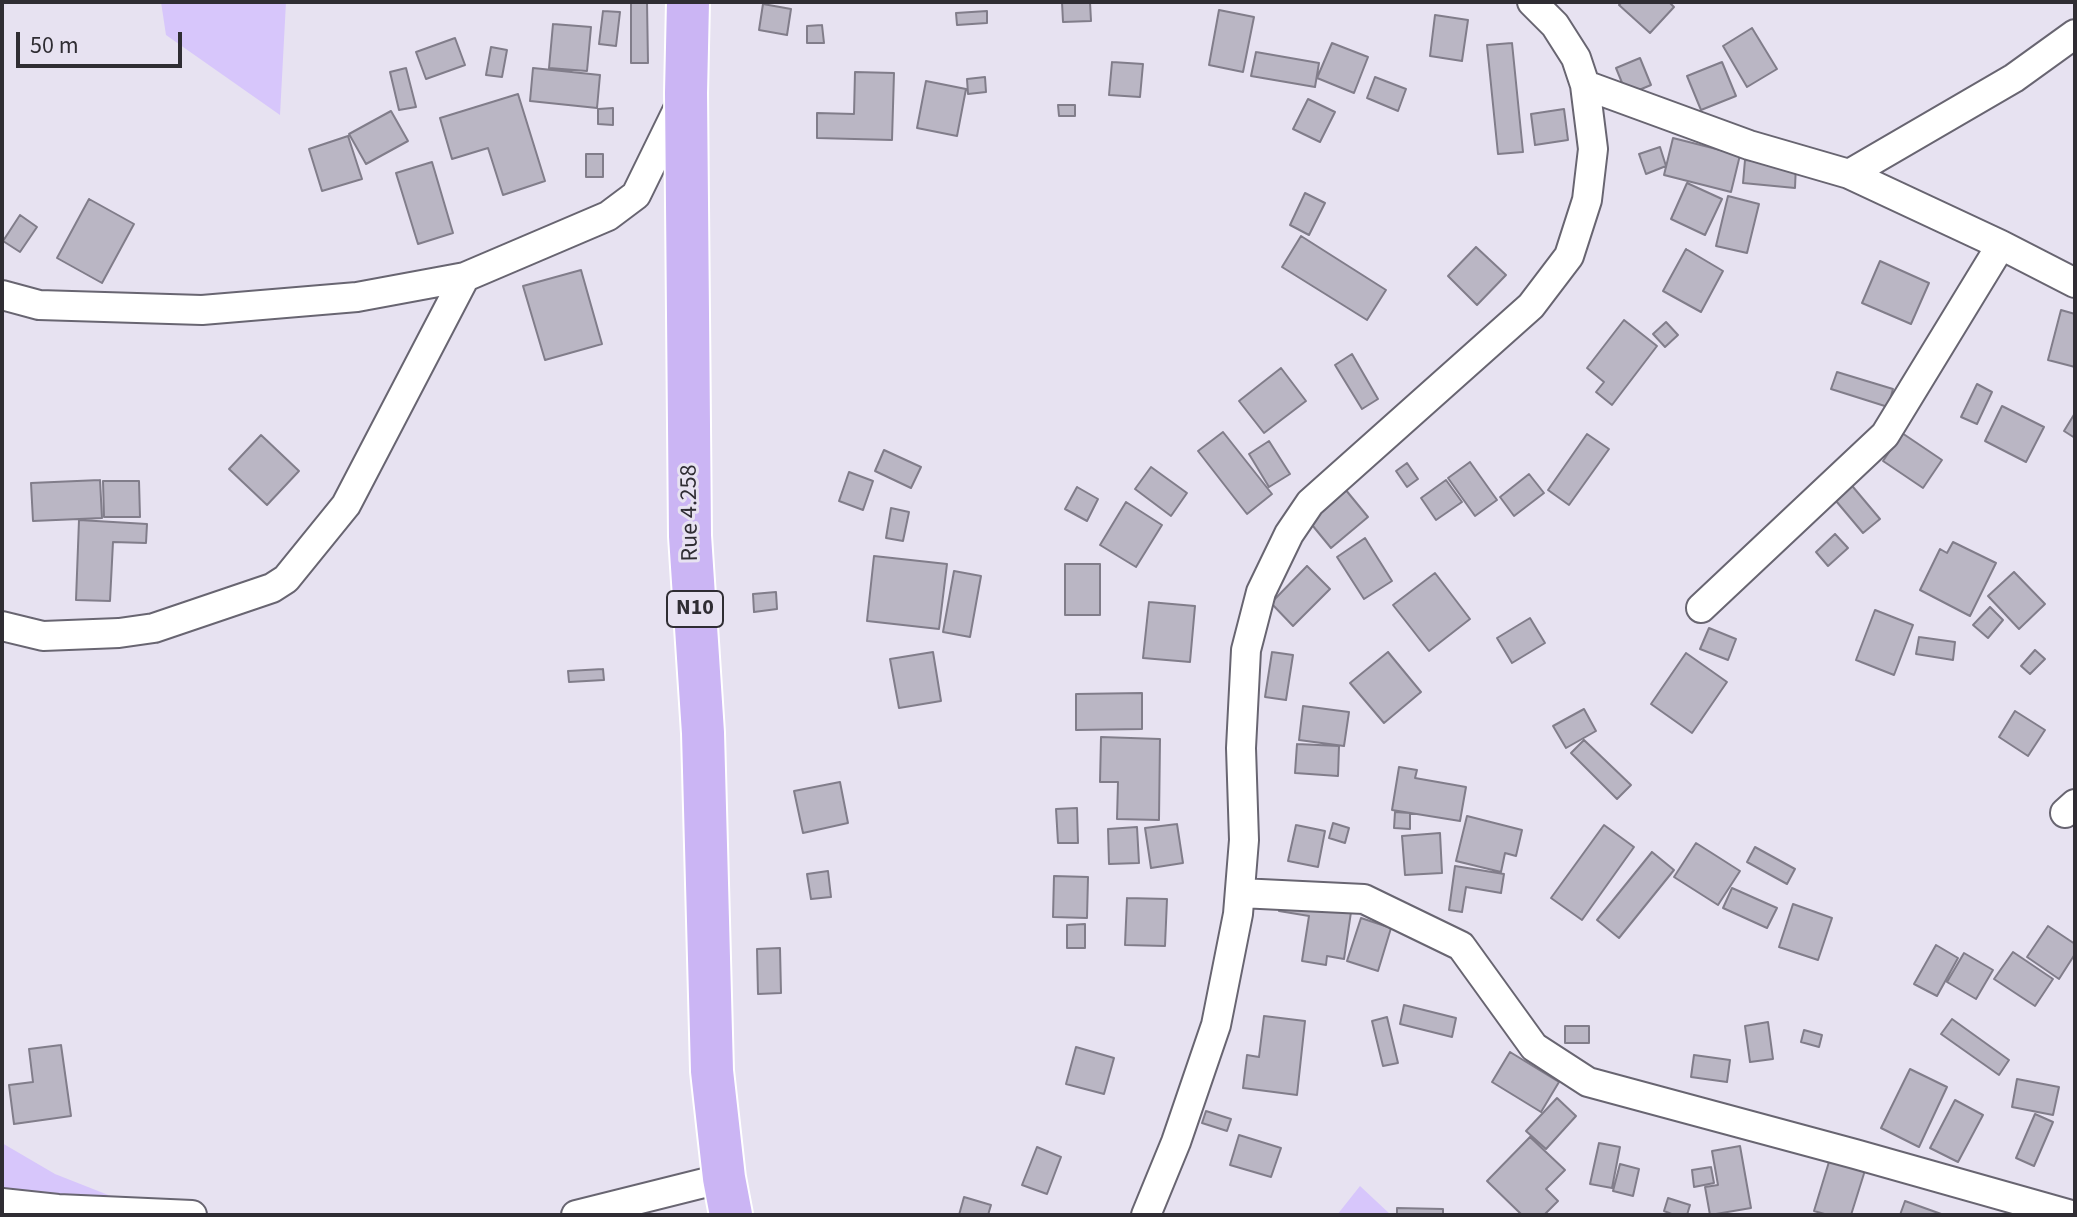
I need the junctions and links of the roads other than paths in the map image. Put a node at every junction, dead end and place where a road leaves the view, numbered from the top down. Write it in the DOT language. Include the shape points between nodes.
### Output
graph roads {
  1 [pos="688,2"];
  2 [pos="1532,2"];
  3 [pos="2075,34"];
  4 [pos="1585,85"];
  5 [pos="686,93"];
  6 [pos="1849,174"];
  7 [pos="2001,245"];
  8 [pos="465,277"];
  9 [pos="2075,283"];
  10 [pos="2,295"];
  11 [pos="1701,608"];
  12 [pos="2,626"];
  13 [pos="1240,893"];
  14 [pos="727,1197"];
  15 [pos="2,1203"];
  16 [pos="192,1215"];
  17 [pos="576,1215"];
  18 [pos="1146,1215"];
  19 [pos="2071,1215"];
  1 -- 5 [label="highway, Rue 4.258 / N10"];
  2 -- 4 [label="street" via="1555,25 1576,58"];
  3 -- 6 [label="street" via="2014,78"];
  4 -- 6 [label="street" via="1749,145"];
  4 -- 13 [label="street" via="1593,149 1587,200 1569,256 1531,306 1310,503 1261,592 1246,650"];
  5 -- 8 [label="street" via="636,195 608,216"];
  5 -- 14 [label="highway, Rue 4.258 / N10" via="690,536 703,733 712,1071"];
  6 -- 7 [label="street"];
  7 -- 9 [label="street"];
  7 -- 11 [label="street" via="1885,435"];
  8 -- 10 [label="street" via="357,297 202,310 39,305"];
  8 -- 12 [label="street" via="346,505 286,579 154,628 43,636"];
  13 -- 18 [label="street" via="1216,1025"];
  13 -- 19 [label="street" via="1364,899 1461,946 1534,1047 1588,1082"];
  14 -- 17 [label="street"];
  15 -- 16 [label="street"];
}
